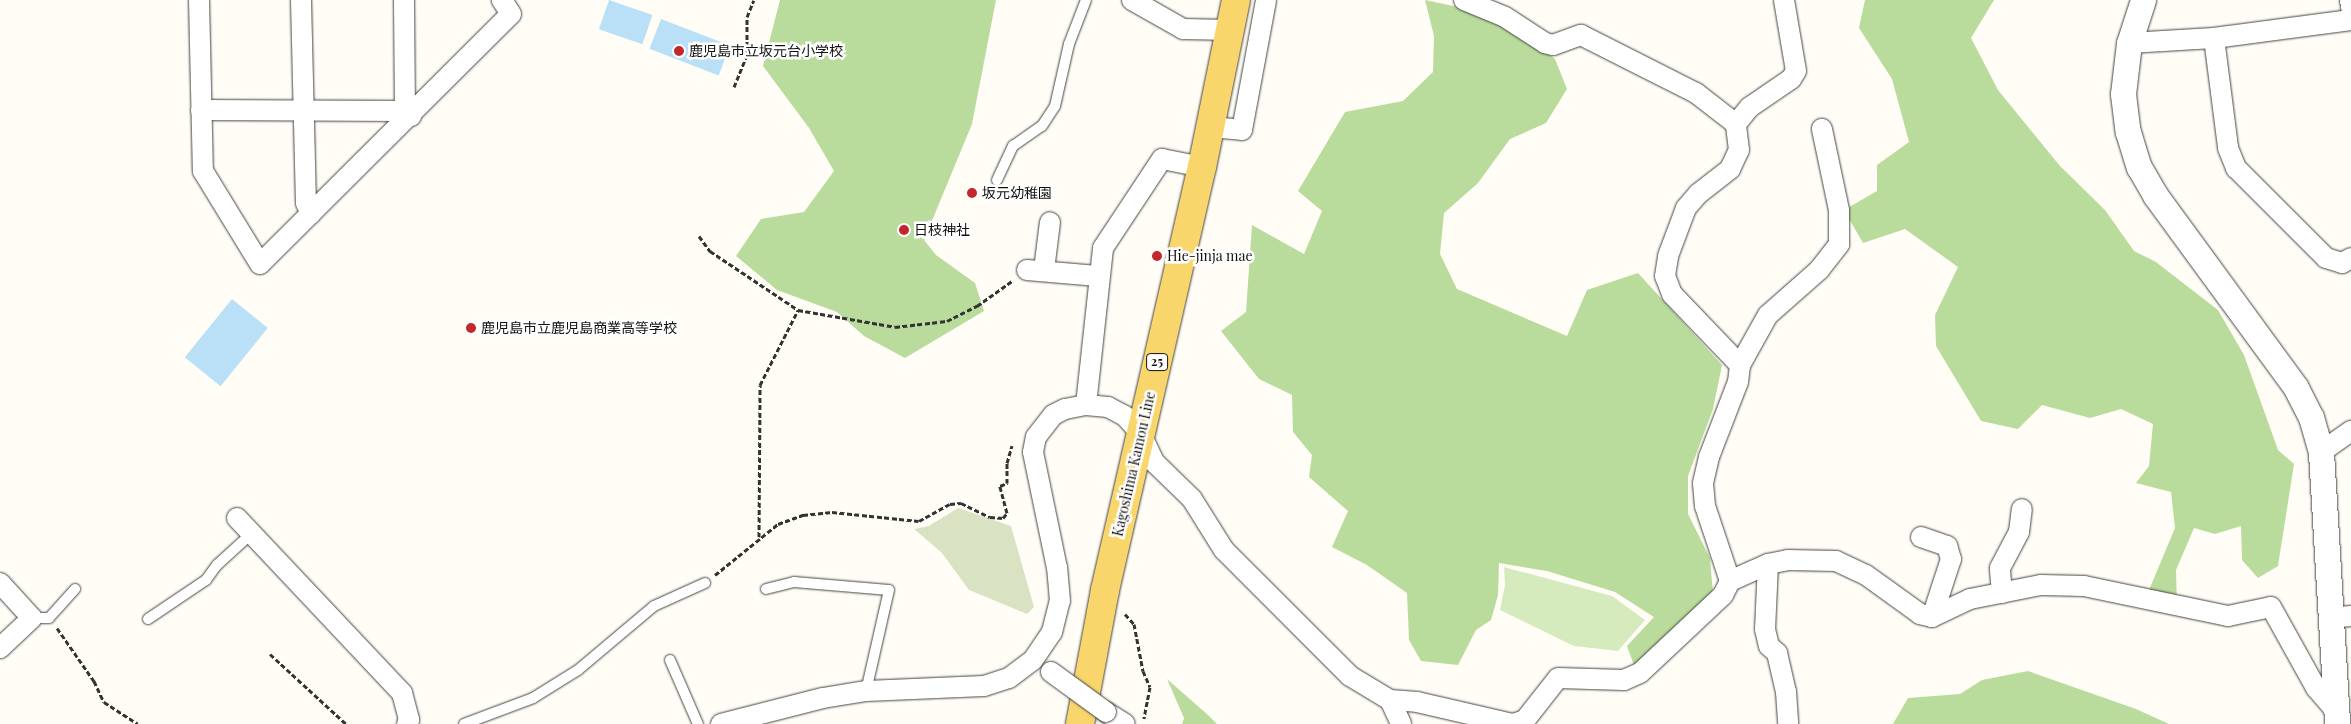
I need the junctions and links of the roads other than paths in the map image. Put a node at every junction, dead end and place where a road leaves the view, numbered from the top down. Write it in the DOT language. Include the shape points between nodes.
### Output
graph roads {
  1 [pos="199,0"];
  2 [pos="301,0"];
  3 [pos="404,0"];
  4 [pos="502,0"];
  5 [pos="1086,0"];
  6 [pos="1132,0"];
  7 [pos="1236,0"];
  8 [pos="1266,0"];
  9 [pos="1464,0"];
  10 [pos="1784,0"];
  11 [pos="2143,0"];
  12 [pos="2350,0"];
  13 [pos="2351,7"];
  14 [pos="2351,20"];
  15 [pos="1230,30"];
  16 [pos="2214,38"];
  17 [pos="2129,42"];
  18 [pos="201,110"];
  19 [pos="303,112"];
  20 [pos="408,113"];
  21 [pos="1736,124"];
  22 [pos="1210,128"];
  23 [pos="1822,129"];
  24 [pos="1202,167"];
  25 [pos="997,180"];
  26 [pos="311,214"];
  27 [pos="1050,222"];
  28 [pos="2351,258"];
  29 [pos="1098,276"];
  30 [pos="1740,365"];
  31 [pos="1086,405"];
  32 [pos="2351,431"];
  33 [pos="1141,434"];
  34 [pos="2321,452"];
  35 [pos="2022,509"];
  36 [pos="237,518"];
  37 [pos="251,534"];
  38 [pos="1920,537"];
  39 [pos="1768,564"];
  40 [pos="1730,581"];
  41 [pos="0,583"];
  42 [pos="705,584"];
  43 [pos="75,589"];
  44 [pos="766,590"];
  45 [pos="2002,592"];
  46 [pos="1932,617"];
  47 [pos="2340,617"];
  48 [pos="41,618"];
  49 [pos="148,619"];
  50 [pos="0,648"];
  51 [pos="670,660"];
  52 [pos="1033,660"];
  53 [pos="866,691"];
  54 [pos="1390,700"];
  55 [pos="2336,717"];
  56 [pos="407,724"];
  57 [pos="464,724"];
  58 [pos="698,724"];
  59 [pos="721,724"];
  60 [pos="1080,724"];
  61 [pos="1125,724"];
  62 [pos="1400,724"];
  63 [pos="1788,724"];
  1 -- 18 [label="street"];
  2 -- 19 [label="street"];
  3 -- 20 [label="street"];
  4 -- 20 [label="street" via="511,14"];
  5 -- 25 [label="lane" via="1069,44 1055,106 1042,126 1013,146"];
  6 -- 15 [label="street" via="1183,29"];
  7 -- 15 [label="main road, Kagoshima Kamou Line / 25"];
  8 -- 22 [label="street" via="1242,130"];
  9 -- 21 [label="street" via="1506,17 1545,43 1553,45 1581,35 1696,93"];
  10 -- 21 [label="street" via="1796,71 1791,79 1750,107"];
  11 -- 17 [label="street"];
  12 -- 13 [label="street"];
  14 -- 16 [label="street"];
  15 -- 22 [label="main road, Kagoshima Kamou Line / 25"];
  16 -- 17 [label="street"];
  16 -- 28 [label="street" via="2228,148 2236,168 2326,258 2342,263"];
  17 -- 34 [label="street" via="2123,94 2128,132 2139,166 2155,195 2296,388 2311,417"];
  18 -- 19 [label="street"];
  18 -- 26 [label="street" via="203,171 260,264"];
  19 -- 20 [label="street"];
  19 -- 26 [label="street" via="306,203"];
  20 -- 26 [label="street"];
  21 -- 30 [label="street" via="1739,150 1730,169 1698,194 1686,208 1664,276 1672,294"];
  22 -- 24 [label="main road, Kagoshima Kamou Line / 25"];
  23 -- 30 [label="street" via="1839,210 1839,244 1819,270 1768,315"];
  24 -- 29 [label="street" via="1162,159 1103,248"];
  24 -- 33 [label="main road, Kagoshima Kamou Line / 25"];
  27 -- 29 [label="street" via="1035,270"];
  29 -- 31 [label="street"];
  30 -- 40 [label="street" via="1738,382 1708,457 1704,483 1711,533"];
  31 -- 33 [label="street" via="1108,407 1125,416"];
  31 -- 52 [label="street" via="1053,415 1036,438 1033,452 1057,568 1060,601 1052,632"];
  32 -- 34 [label="street"];
  33 -- 54 [label="street" via="1154,462 1192,499 1224,550 1350,676"];
  33 -- 60 [label="main road, Kagoshima Kamou Line / 25" via="1105,590"];
  34 -- 47 [label="street"];
  35 -- 45 [label="street" via="2019,532 2000,568"];
  36 -- 37 [label="street"];
  37 -- 49 [label="lane" via="206,580"];
  37 -- 56 [label="street" via="402,693 409,720"];
  38 -- 46 [label="street" via="1947,546 1951,559"];
  39 -- 40 [label="street"];
  39 -- 46 [label="street" via="1788,560 1836,561 1866,576 1920,614"];
  39 -- 63 [label="street" via="1765,629 1769,646 1777,653 1786,692"];
  40 -- 54 [label="street" via="1724,595 1640,673 1624,680 1558,678 1525,720 1513,724 1497,722 1418,702"];
  41 -- 48 [label="street"];
  42 -- 57 [label="lane" via="654,606 578,670 534,698"];
  43 -- 48 [label="lane"];
  44 -- 53 [label="lane" via="794,582 889,590"];
  45 -- 46 [label="street" via="1970,599"];
  45 -- 55 [label="street" via="2040,585 2084,586 2228,616 2271,607"];
  47 -- 55 [label="street"];
  48 -- 50 [label="street"];
  51 -- 58 [label="lane"];
  52 -- 53 [label="street" via="1009,678 984,686"];
  52 -- 61 [label="street, bridge"];
  53 -- 59 [label="street" via="823,698"];
  54 -- 62 [label="street"];
}
